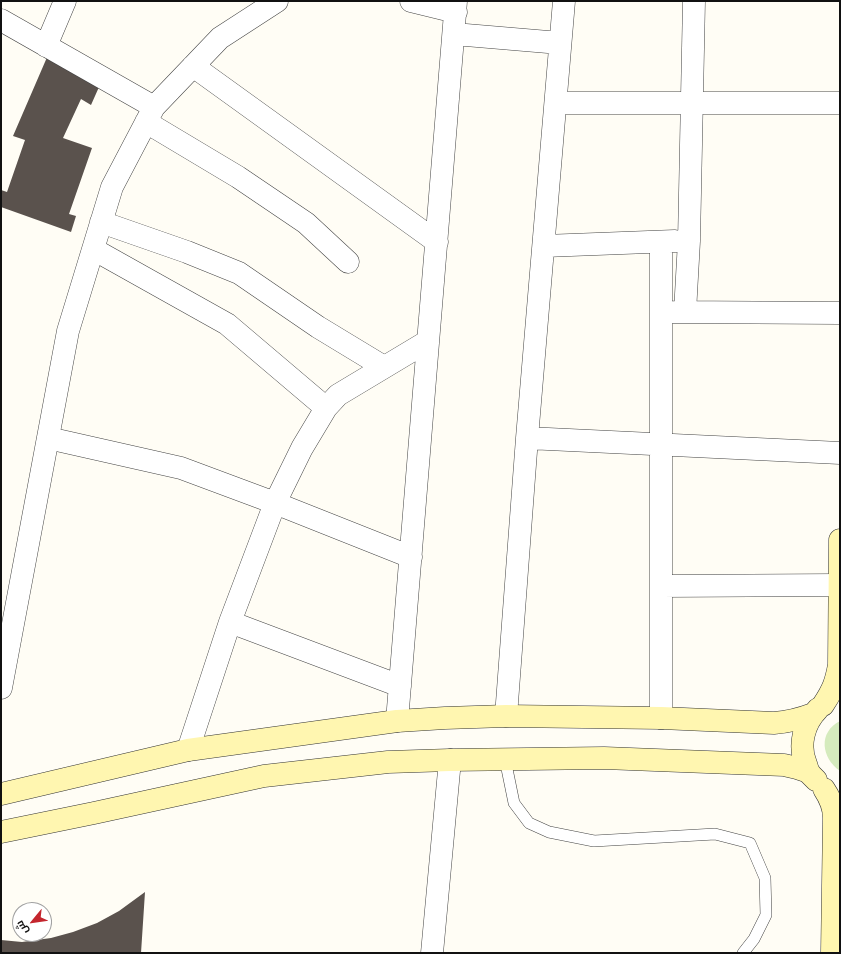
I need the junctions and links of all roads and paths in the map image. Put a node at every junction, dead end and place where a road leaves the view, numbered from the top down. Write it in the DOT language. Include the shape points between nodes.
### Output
graph roads {
  1 [pos="65,1"];
  2 [pos="277,1"];
  3 [pos="411,1"];
  4 [pos="564,1"];
  5 [pos="694,1"];
  6 [pos="455,16"];
  7 [pos="1,20"];
  8 [pos="560,43"];
  9 [pos="46,46"];
  10 [pos="193,66"];
  11 [pos="556,103"];
  12 [pos="840,103"];
  13 [pos="692,104"];
  14 [pos="150,115"];
  15 [pos="101,222"];
  16 [pos="689,241"];
  17 [pos="437,242"];
  18 [pos="661,242"];
  19 [pos="544,246"];
  20 [pos="93,249"];
  21 [pos="348,262"];
  22 [pos="661,312"];
  23 [pos="685,312"];
  24 [pos="840,313"];
  25 [pos="428,340"];
  26 [pos="384,367"];
  27 [pos="326,408"];
  28 [pos="48,438"];
  29 [pos="528,438"];
  30 [pos="661,445"];
  31 [pos="840,453"];
  32 [pos="275,503"];
  33 [pos="840,540"];
  34 [pos="411,557"];
  35 [pos="839,585"];
  36 [pos="661,586"];
  37 [pos="230,622"];
  38 [pos="400,686"];
  39 [pos="1,688"];
  40 [pos="825,706"];
  41 [pos="506,716"];
  42 [pos="661,718"];
  43 [pos="397,721"];
  44 [pos="188,750"];
  45 [pos="504,759"];
  46 [pos="450,760"];
  47 [pos="809,772"];
  48 [pos="832,792"];
  49 [pos="1,794"];
  50 [pos="1,832"];
  51 [pos="432,953"];
  52 [pos="743,953"];
  53 [pos="832,953"];
  1 -- 9 [label="street"];
  2 -- 10 [label="street" via="220,38"];
  3 -- 6 [label="street"];
  4 -- 8 [label="street"];
  5 -- 13 [label="street"];
  6 -- 8 [label="street"];
  6 -- 17 [label="street"];
  7 -- 9 [label="street"];
  8 -- 11 [label="street"];
  9 -- 14 [label="street"];
  10 -- 14 [label="street"];
  10 -- 17 [label="street"];
  11 -- 13 [label="street"];
  11 -- 19 [label="street"];
  12 -- 13 [label="street"];
  13 -- 16 [label="street"];
  14 -- 15 [label="street" via="112,187"];
  14 -- 21 [label="street" via="306,222"];
  15 -- 20 [label="street"];
  15 -- 26 [label="street" via="239,273 318,327"];
  16 -- 18 [label="street"];
  16 -- 23 [label="street"];
  17 -- 25 [label="street"];
  18 -- 19 [label="street"];
  18 -- 22 [label="street"];
  19 -- 29 [label="street"];
  20 -- 27 [label="street" via="227,324"];
  20 -- 28 [label="street" via="68,331"];
  22 -- 23 [label="street"];
  22 -- 30 [label="street"];
  23 -- 24 [label="street"];
  25 -- 26 [label="street"];
  25 -- 34 [label="street"];
  26 -- 27 [label="street" via="338,395"];
  27 -- 32 [label="street" via="302,448"];
  28 -- 32 [label="street" via="181,468"];
  28 -- 39 [label="street"];
  29 -- 30 [label="street"];
  29 -- 41 [label="street"];
  30 -- 31 [label="street"];
  30 -- 36 [label="street"];
  32 -- 34 [label="street"];
  32 -- 37 [label="street"];
  33 -- 35 [label="street"];
  34 -- 38 [label="street"];
  35 -- 36 [label="street"];
  35 -- 40 [label="street" via="839,665"];
  36 -- 42 [label="street"];
  37 -- 38 [label="street"];
  37 -- 44 [label="street"];
  38 -- 43 [label="street"];
  40 -- 42 [label="street" via="787,722 774,723"];
  40 -- 47 [label="street" via="805,728 803,758"];
  41 -- 42 [label="street"];
  41 -- 43 [label="street"];
  43 -- 44 [label="street"];
  44 -- 49 [label="street"];
  45 -- 46 [label="street"];
  45 -- 47 [label="street" via="604,758 784,765"];
  45 -- 52 [label="lane" via="514,804 529,823 549,832 594,841 715,834 750,843 765,878 766,915 754,939"];
  46 -- 50 [label="street" via="388,762 264,776"];
  46 -- 51 [label="street"];
  47 -- 48 [label="street"];
  48 -- 53 [label="street"];
}
